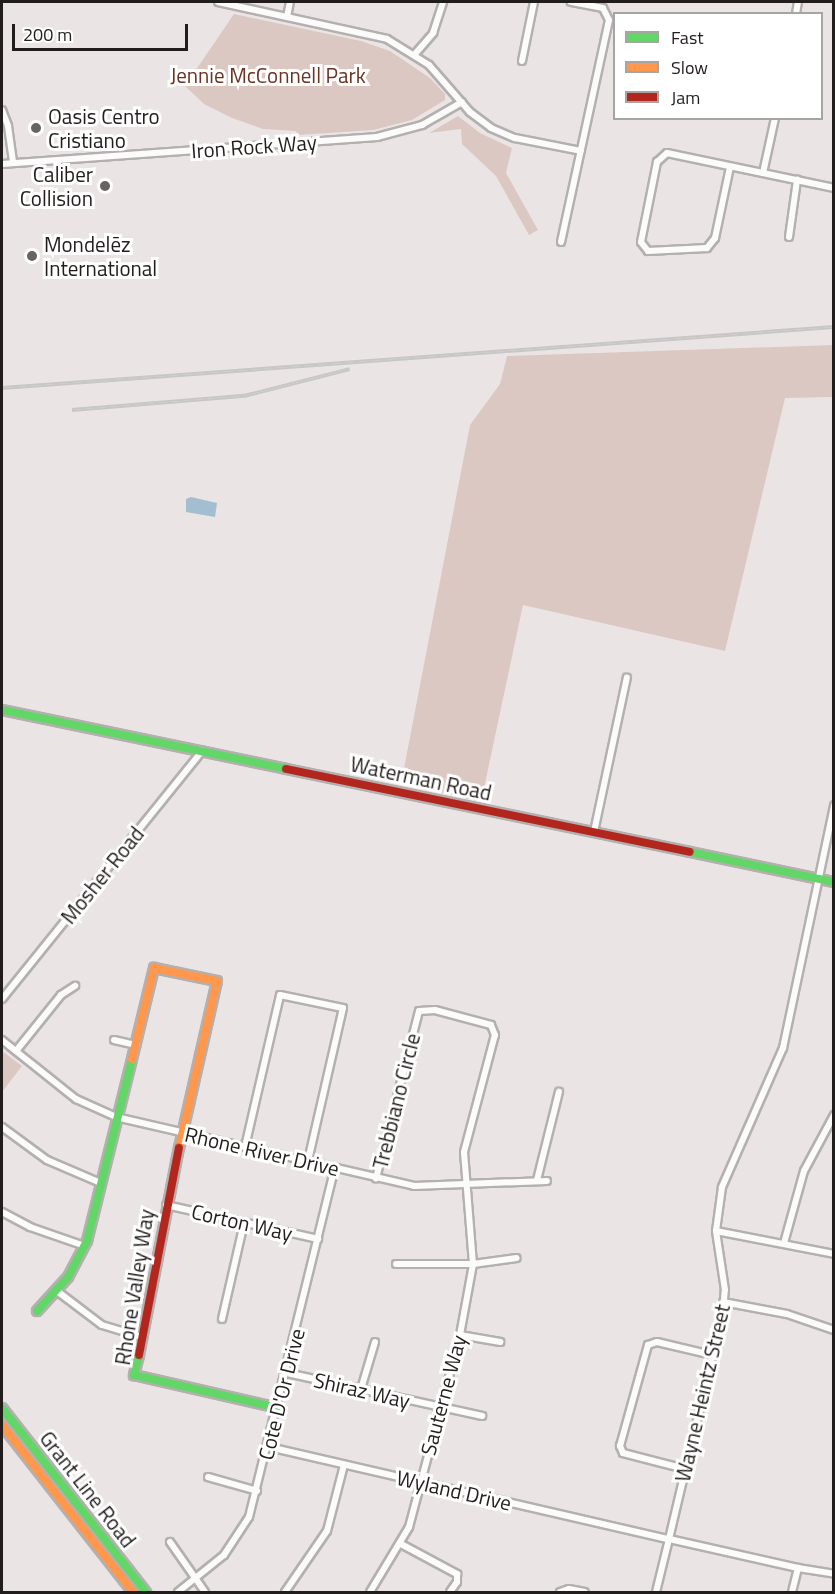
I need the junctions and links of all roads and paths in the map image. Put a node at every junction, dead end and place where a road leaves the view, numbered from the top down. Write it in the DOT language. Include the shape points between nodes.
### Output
graph roads {
  1 [pos="218,2"];
  2 [pos="290,2"];
  3 [pos="443,2"];
  4 [pos="534,2"];
  5 [pos="571,2"];
  6 [pos="287,17"];
  7 [pos="415,54"];
  8 [pos="522,61"];
  9 [pos="462,102"];
  10 [pos="2,110"];
  11 [pos="775,120"];
  12 [pos="581,152"];
  13 [pos="13,163"];
  14 [pos="2,164"];
  15 [pos="730,167"];
  16 [pos="763,173"];
  17 [pos="797,180"];
  18 [pos="834,188"];
  19 [pos="789,237"];
  20 [pos="561,242"];
  21 [pos="627,677"];
  22 [pos="2,710"];
  23 [pos="202,751"];
  24 [pos="834,805"];
  25 [pos="594,832"];
  26 [pos="820,879"];
  27 [pos="834,882"];
  28 [pos="75,986"];
  29 [pos="2,999"];
  30 [pos="2,1040"];
  31 [pos="114,1040"];
  32 [pos="136,1046"];
  33 [pos="16,1051"];
  34 [pos="559,1092"];
  35 [pos="834,1115"];
  36 [pos="116,1118"];
  37 [pos="2,1127"];
  38 [pos="182,1133"];
  39 [pos="245,1147"];
  40 [pos="308,1161"];
  41 [pos="335,1168"];
  42 [pos="376,1179"];
  43 [pos="537,1180"];
  44 [pos="547,1181"];
  45 [pos="100,1183"];
  46 [pos="466,1186"];
  47 [pos="166,1205"];
  48 [pos="2,1212"];
  49 [pos="244,1223"];
  50 [pos="716,1231"];
  51 [pos="318,1239"];
  52 [pos="784,1243"];
  53 [pos="85,1246"];
  54 [pos="834,1254"];
  55 [pos="517,1258"];
  56 [pos="396,1264"];
  57 [pos="473,1264"];
  58 [pos="57,1291"];
  59 [pos="723,1302"];
  60 [pos="37,1311"];
  61 [pos="222,1319"];
  62 [pos="834,1330"];
  63 [pos="460,1335"];
  64 [pos="142,1337"];
  65 [pos="375,1342"];
  66 [pos="500,1342"];
  67 [pos="712,1355"];
  68 [pos="287,1373"];
  69 [pos="361,1389"];
  70 [pos="438,1407"];
  71 [pos="2,1408"];
  72 [pos="278,1408"];
  73 [pos="482,1416"];
  74 [pos="2,1425"];
  75 [pos="269,1447"];
  76 [pos="36,1451"];
  77 [pos="344,1465"];
  78 [pos="685,1469"];
  79 [pos="208,1478"];
  80 [pos="420,1482"];
  81 [pos="257,1491"];
  82 [pos="669,1539"];
  83 [pos="170,1542"];
  84 [pos="401,1544"];
  85 [pos="99,1550"];
  86 [pos="798,1568"];
  87 [pos="834,1574"];
  88 [pos="195,1580"];
  89 [pos="133,1593"];
  90 [pos="139,1593"];
  91 [pos="146,1593"];
  92 [pos="178,1593"];
  93 [pos="205,1593"];
  94 [pos="285,1593"];
  95 [pos="370,1593"];
  96 [pos="450,1593"];
  97 [pos="560,1593"];
  98 [pos="585,1593"];
  99 [pos="656,1593"];
  100 [pos="792,1593"];
  1 -- 6 [label="street"];
  2 -- 6 [label="street"];
  3 -- 7 [label="street" via="433,33"];
  4 -- 8 [label="street"];
  5 -- 12 [label="street" via="603,8 609,20"];
  6 -- 7 [label="street" via="364,31"];
  7 -- 9 [label="street" via="442,76"];
  9 -- 12 [label="street" via="480,121 502,134"];
  9 -- 13 [label="street, Iron Rock Way" via="422,125 377,137"];
  10 -- 13 [label="street"];
  11 -- 16 [label="street"];
  12 -- 20 [label="street"];
  13 -- 14 [label="street, Iron Rock Way"];
  15 -- 15 [label="street" via="714,238 707,248 648,251 641,242 657,162 667,153"];
  15 -- 16 [label="street"];
  16 -- 17 [label="street"];
  17 -- 18 [label="street"];
  17 -- 19 [label="street"];
  21 -- 25 [label="street"];
  22 -- 23 [label="main road, Waterman Road"];
  23 -- 25 [label="main road, Waterman Road"];
  23 -- 29 [label="street, Mosher Road"];
  24 -- 26 [label="street, Wayne Heintz Street"];
  25 -- 26 [label="main road, Waterman Road"];
  26 -- 27 [label="main road, Waterman Road"];
  26 -- 50 [label="street, Wayne Heintz Street" via="783,1048 722,1187"];
  28 -- 33 [label="street" via="61,995"];
  30 -- 33 [label="street, Rhone River Drive"];
  31 -- 32 [label="street"];
  32 -- 36 [label="main road"];
  32 -- 38 [label="main road, Rhone Valley Way" via="154,968 217,981"];
  33 -- 36 [label="street, Rhone River Drive" via="76,1099"];
  34 -- 43 [label="street"];
  35 -- 52 [label="street" via="804,1171"];
  36 -- 38 [label="street, Rhone River Drive"];
  36 -- 45 [label="main road"];
  37 -- 45 [label="street" via="52,1163"];
  38 -- 39 [label="street, Rhone River Drive"];
  38 -- 47 [label="main road, Rhone Valley Way"];
  39 -- 40 [label="street, Rhone River Drive"];
  39 -- 40 [label="street" via="280,994 343,1008"];
  40 -- 41 [label="street, Rhone River Drive"];
  41 -- 42 [label="street, Rhone River Drive"];
  41 -- 51 [label="street, Cote D'Or Drive"];
  42 -- 46 [label="street, Rhone River Drive" via="414,1186"];
  42 -- 46 [label="street, Trebbiano Circle" via="419,1011 435,1010 491,1025 495,1035 464,1152"];
  43 -- 44 [label="street, Rhone River Drive"];
  43 -- 46 [label="street, Rhone River Drive"];
  45 -- 53 [label="main road"];
  46 -- 57 [label="street, Sauterne Way"];
  47 -- 49 [label="street, Corton Way"];
  47 -- 64 [label="main road, Rhone Valley Way" via="161,1253"];
  48 -- 53 [label="street" via="30,1227"];
  49 -- 51 [label="street, Corton Way"];
  49 -- 61 [label="street"];
  50 -- 52 [label="street"];
  50 -- 59 [label="street, Wayne Heintz Street"];
  51 -- 68 [label="street, Cote D'Or Drive"];
  52 -- 54 [label="street"];
  53 -- 58 [label="main road"];
  55 -- 57 [label="street"];
  56 -- 57 [label="street"];
  57 -- 63 [label="street, Sauterne Way"];
  58 -- 60 [label="main road"];
  58 -- 64 [label="street" via="102,1325"];
  59 -- 62 [label="street" via="813,1320"];
  59 -- 67 [label="street, Wayne Heintz Street"];
  63 -- 66 [label="street"];
  63 -- 70 [label="street, Sauterne Way"];
  64 -- 72 [label="main road, Rhone Valley Way" via="134,1375"];
  65 -- 69 [label="street"];
  67 -- 78 [label="street, Wayne Heintz Street"];
  67 -- 78 [label="street" via="657,1342 648,1345 620,1446 623,1453"];
  68 -- 69 [label="street, Shiraz Way"];
  68 -- 72 [label="street, Cote D'Or Drive"];
  69 -- 70 [label="street, Shiraz Way"];
  70 -- 73 [label="street, Shiraz Way"];
  70 -- 80 [label="street, Sauterne Way"];
  71 -- 76 [label="main road, Grant Line Road"];
  72 -- 75 [label="street, Cote D'Or Drive"];
  74 -- 85 [label="main road, Grant Line Road"];
  75 -- 77 [label="street, Wyland Drive"];
  75 -- 81 [label="street, Cote D'Or Drive"];
  76 -- 85 [label="main road" via="38,1462 98,1539"];
  76 -- 91 [label="main road, Grant Line Road"];
  77 -- 80 [label="street, Wyland Drive"];
  77 -- 94 [label="street" via="327,1531"];
  78 -- 82 [label="street, Wayne Heintz Street"];
  79 -- 81 [label="street"];
  80 -- 82 [label="street, Wyland Drive"];
  80 -- 84 [label="street, Sauterne Way"];
  81 -- 88 [label="street, Cote D'Or Drive" via="249,1517 232,1545"];
  82 -- 86 [label="street"];
  82 -- 99 [label="street, Wayne Heintz Street"];
  83 -- 88 [label="street"];
  84 -- 95 [label="street, Sauterne Way"];
  84 -- 96 [label="street" via="457,1574"];
  85 -- 89 [label="main road, Grant Line Road"];
  85 -- 90 [label="main road" via="109,1553"];
  86 -- 87 [label="street"];
  86 -- 100 [label="street"];
  88 -- 92 [label="street, Cote D'Or Drive"];
  88 -- 93 [label="street"];
  97 -- 98 [label="street" via="569,1589"];
}
